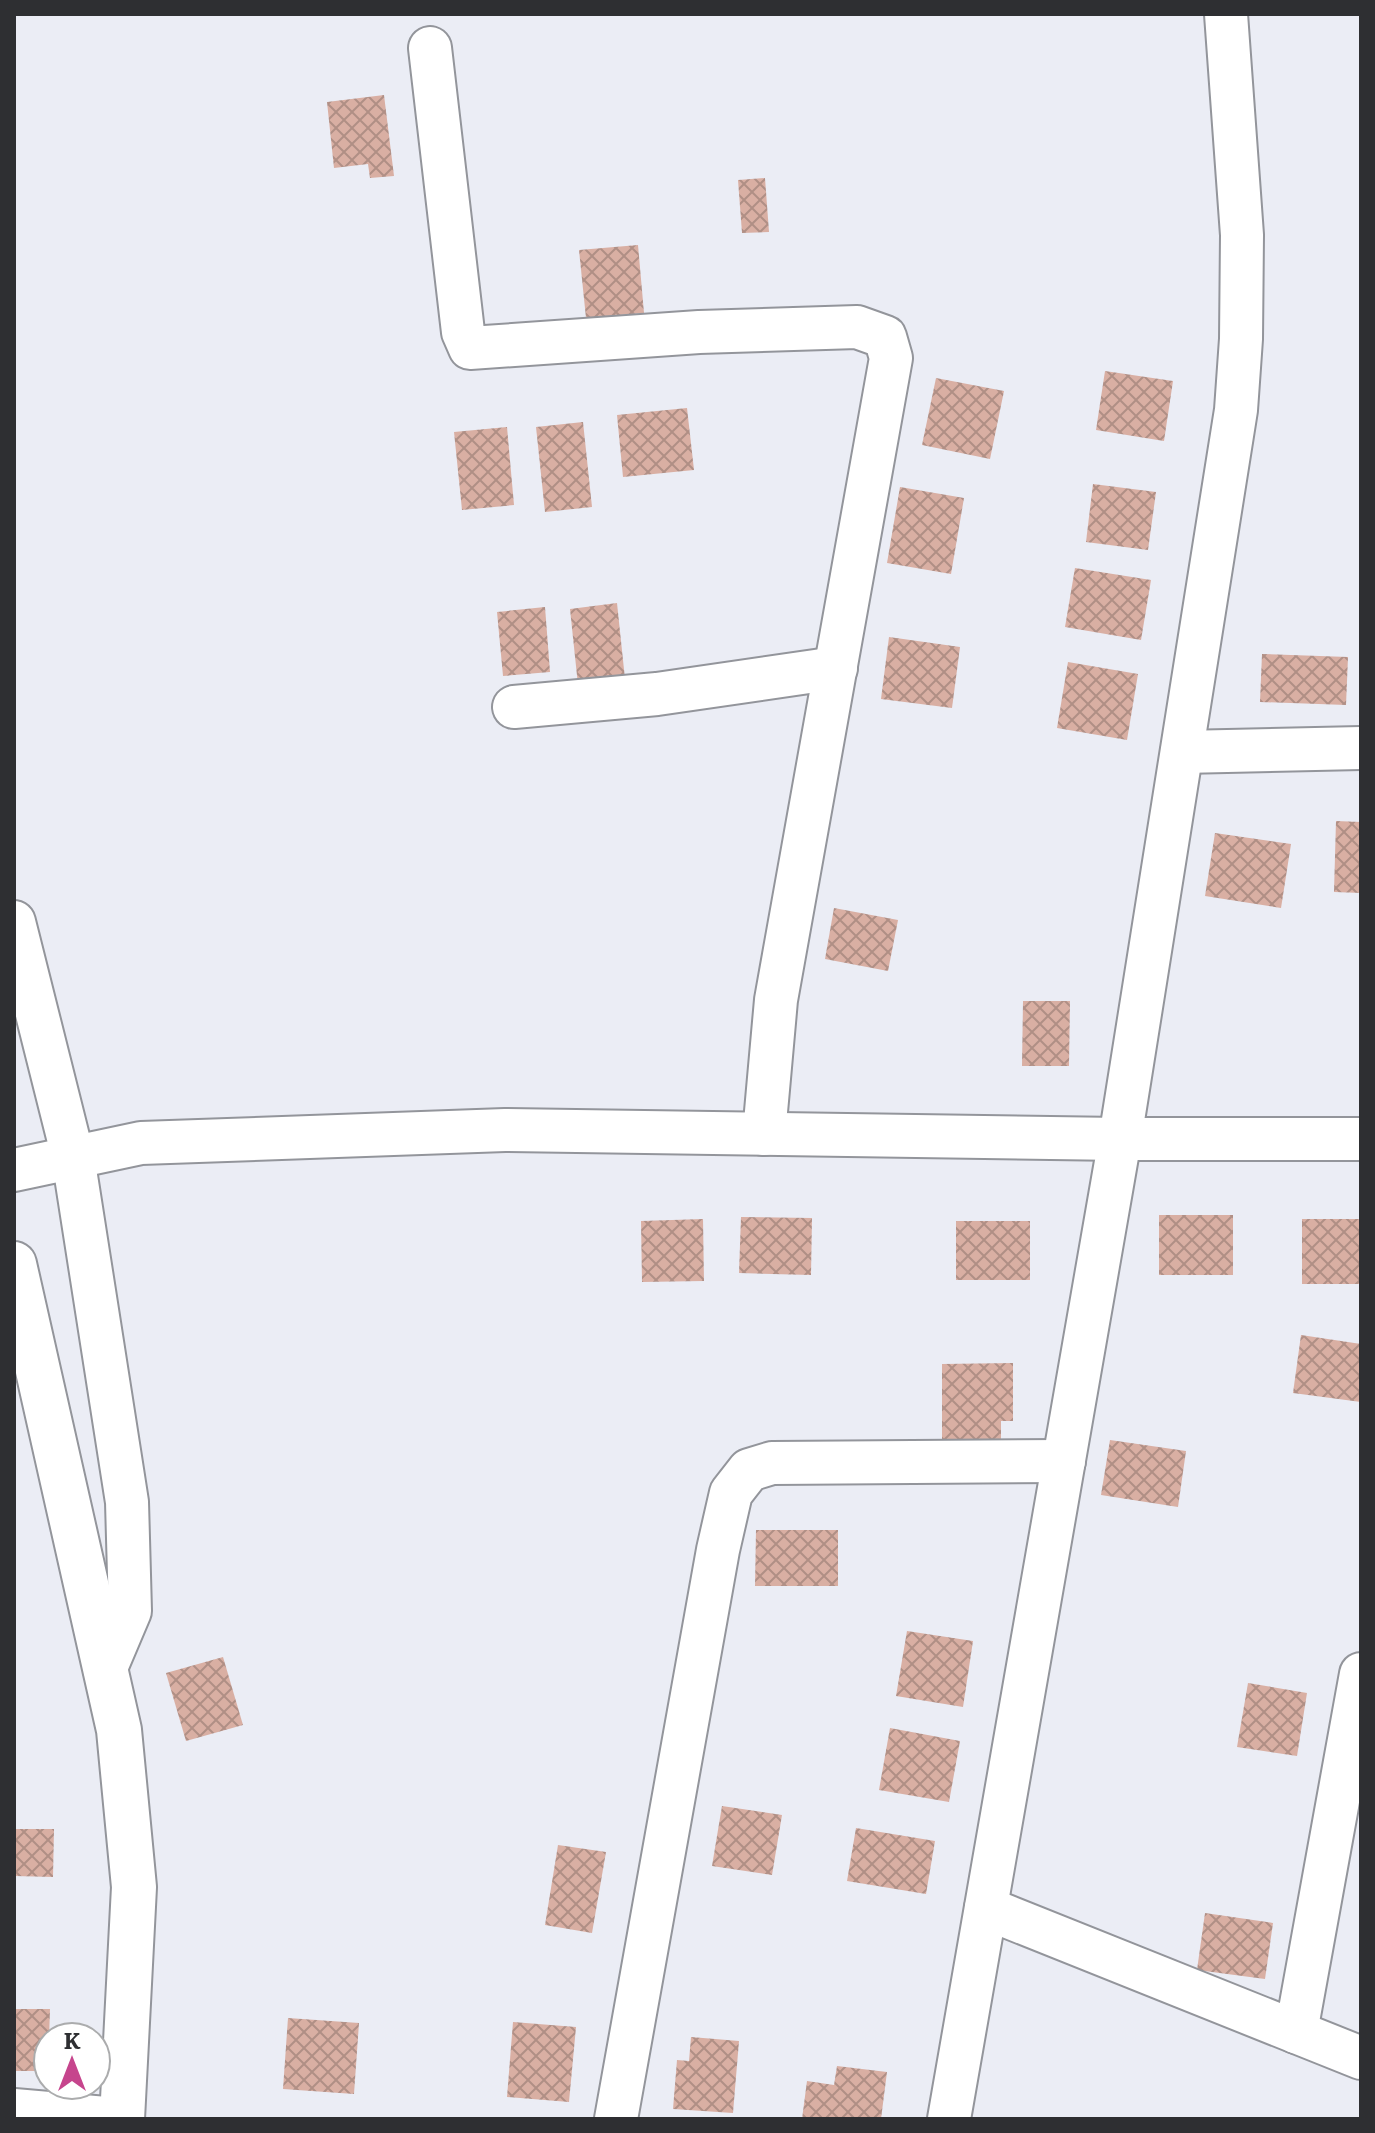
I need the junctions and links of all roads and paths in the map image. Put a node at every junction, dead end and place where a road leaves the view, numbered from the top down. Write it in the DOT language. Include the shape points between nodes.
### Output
graph roads {
  1 [pos="1226,14"];
  2 [pos="430,48"];
  3 [pos="836,668"];
  4 [pos="514,707"];
  5 [pos="1361,748"];
  6 [pos="1182,752"];
  7 [pos="14,922"];
  8 [pos="764,1134"];
  9 [pos="1120,1139"];
  10 [pos="1361,1139"];
  11 [pos="73,1157"];
  12 [pos="14,1170"];
  13 [pos="14,1264"];
  14 [pos="1064,1461"];
  15 [pos="105,1670"];
  16 [pos="1361,1674"];
  17 [pos="986,1908"];
  18 [pos="1296,2032"];
  19 [pos="1361,2058"];
  20 [pos="14,2110"];
  21 [pos="120,2119"];
  22 [pos="616,2119"];
  23 [pos="949,2119"];
  1 -- 6 [label="street" via="1242,235 1241,339 1236,410"];
  2 -- 3 [label="street" via="463,332 470,348 857,327 885,337 891,358"];
  3 -- 4 [label="street" via="657,694"];
  3 -- 8 [label="street" via="776,1000"];
  5 -- 6 [label="street"];
  6 -- 9 [label="street"];
  7 -- 11 [label="street"];
  8 -- 9 [label="street"];
  8 -- 11 [label="street" via="505,1130 141,1143"];
  9 -- 10 [label="street"];
  9 -- 14 [label="street"];
  11 -- 12 [label="street"];
  11 -- 15 [label="street" via="127,1502 130,1611"];
  13 -- 15 [label="street"];
  14 -- 17 [label="street"];
  14 -- 22 [label="street" via="772,1463 749,1470 731,1493"];
  15 -- 21 [label="street" via="119,1730 134,1887"];
  16 -- 18 [label="street"];
  17 -- 18 [label="street"];
  17 -- 23 [label="street"];
  18 -- 19 [label="street"];
  20 -- 21 [label="street"];
}
